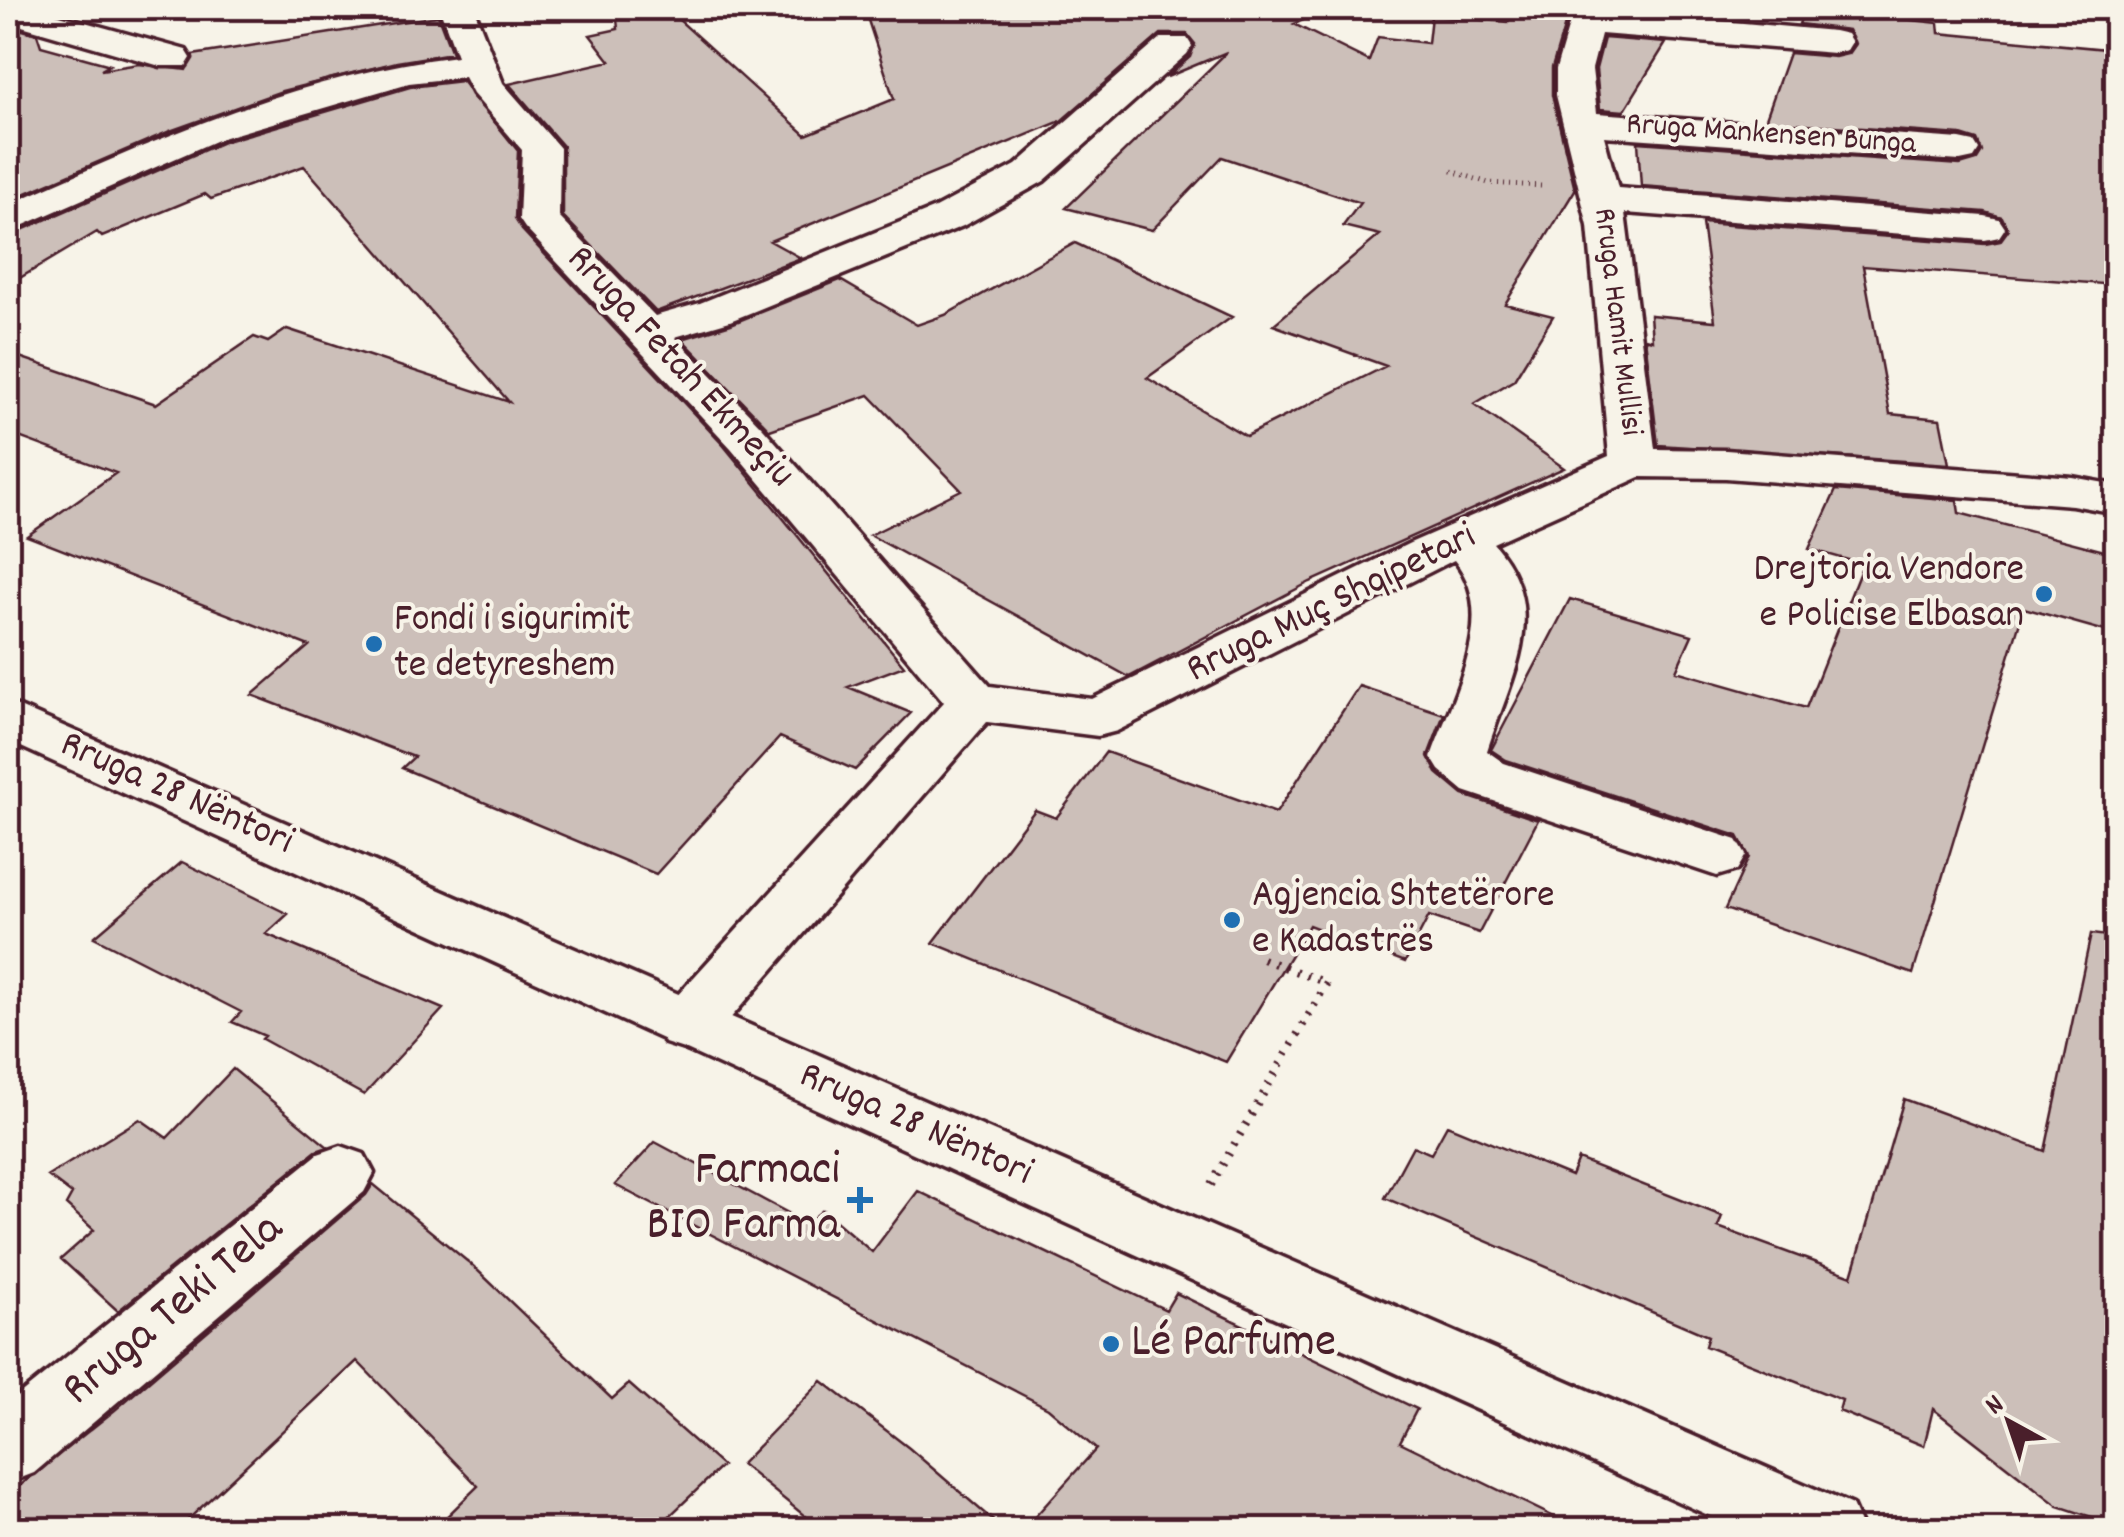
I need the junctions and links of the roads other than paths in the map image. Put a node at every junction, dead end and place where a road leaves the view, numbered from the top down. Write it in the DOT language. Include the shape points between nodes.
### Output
graph roads {
  1 [pos="463,8"];
  2 [pos="8,11"];
  3 [pos="1588,15"];
  4 [pos="1834,42"];
  5 [pos="1174,46"];
  6 [pos="174,58"];
  7 [pos="478,64"];
  8 [pos="1581,123"];
  9 [pos="1960,150"];
  10 [pos="1600,194"];
  11 [pos="8,220"];
  12 [pos="1985,228"];
  13 [pos="650,331"];
  14 [pos="1633,463"];
  15 [pos="2116,500"];
  16 [pos="1462,539"];
  17 [pos="974,702"];
  18 [pos="8,720"];
  19 [pos="1717,854"];
  20 [pos="687,1026"];
  21 [pos="341,1173"];
  22 [pos="8,1449"];
  23 [pos="1825,1530"];
  1 -- 7 [label="street, Rruga Fetah Ekmeçiu" via="458,12"];
  2 -- 6 [label="street"];
  3 -- 4 [label="street"];
  3 -- 8 [label="street, Rruga Hamit Mullisi" via="1574,69"];
  5 -- 13 [label="street" via="1030,174 949,218 716,312"];
  7 -- 11 [label="street" via="406,74 209,130"];
  7 -- 13 [label="street, Rruga Fetah Ekmeçiu" via="486,86 540,148 539,219"];
  8 -- 9 [label="street, Rruga Mankensen Bunga"];
  8 -- 10 [label="street, Rruga Hamit Mullisi"];
  10 -- 12 [label="street"];
  10 -- 14 [label="street, Rruga Hamit Mullisi"];
  13 -- 17 [label="street, Rruga Fetah Ekmeçiu"];
  14 -- 15 [label="street, Rruga Muç Shqipetari" via="1726,464"];
  14 -- 16 [label="street, Rruga Muç Shqipetari"];
  16 -- 17 [label="street, Rruga Muç Shqipetari" via="1098,718"];
  16 -- 19 [label="street" via="1491,572 1502,623 1458,757 1484,777"];
  17 -- 20 [label="street"];
  18 -- 20 [label="street, Rruga 28 Nëntori"];
  20 -- 23 [label="street, Rruga 28 Nëntori"];
  21 -- 22 [label="street, Rruga Teki Tela"];
}
